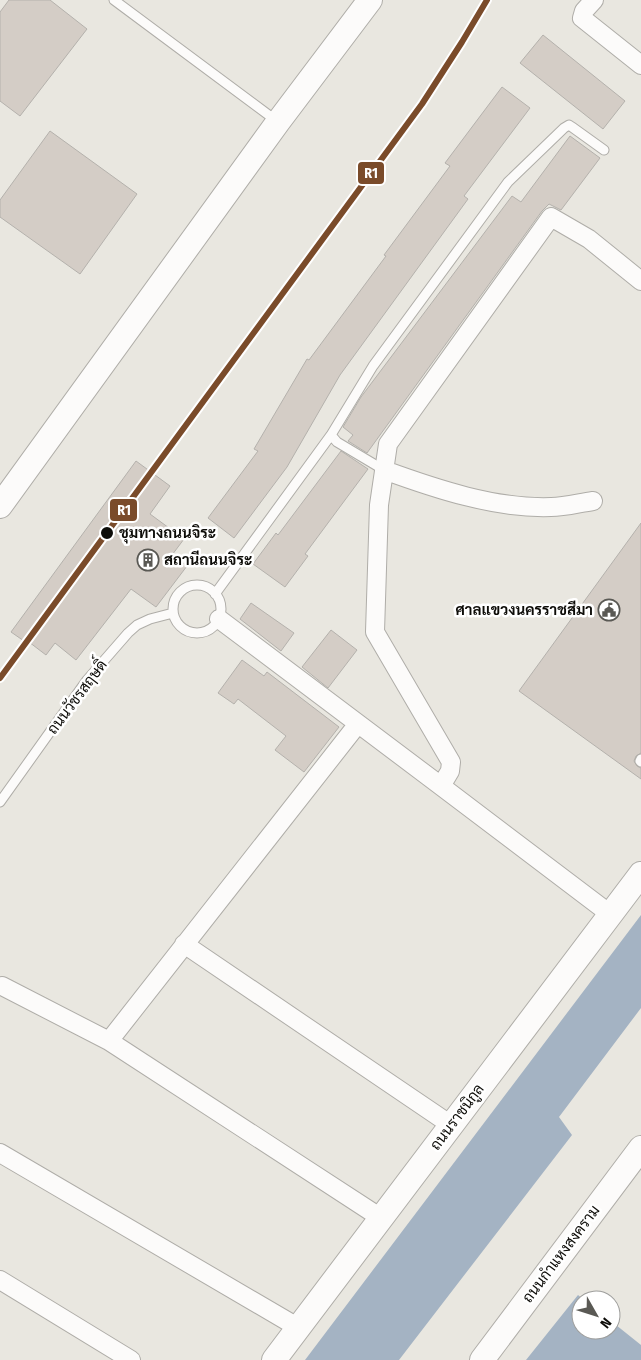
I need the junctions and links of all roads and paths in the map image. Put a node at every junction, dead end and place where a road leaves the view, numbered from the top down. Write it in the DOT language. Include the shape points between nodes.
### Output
graph roads {
  1 [pos="114,0"];
  2 [pos="370,0"];
  3 [pos="594,0"];
  4 [pos="641,65"];
  5 [pos="278,122"];
  6 [pos="604,150"];
  7 [pos="641,281"];
  8 [pos="331,434"];
  9 [pos="384,470"];
  10 [pos="593,501"];
  11 [pos="0,506"];
  12 [pos="215,594"];
  13 [pos="173,613"];
  14 [pos="219,619"];
  15 [pos="357,725"];
  16 [pos="441,786"];
  17 [pos="0,802"];
  18 [pos="641,874"];
  19 [pos="610,914"];
  20 [pos="184,944"];
  21 [pos="2,986"];
  22 [pos="109,1041"];
  23 [pos="451,1125"];
  24 [pos="641,1148"];
  25 [pos="0,1153"];
  26 [pos="381,1218"];
  27 [pos="0,1280"];
  28 [pos="299,1328"];
  29 [pos="131,1360"];
  30 [pos="274,1360"];
  31 [pos="482,1360"];
  1 -- 5 [label="lane"];
  2 -- 5 [label="street"];
  3 -- 4 [label="street" via="582,18"];
  5 -- 11 [label="street"];
  6 -- 8 [label="lane" via="569,125 508,182 373,366"];
  7 -- 9 [label="street" via="589,239 551,217 388,444"];
  8 -- 9 [label="lane" via="337,442"];
  8 -- 12 [label="lane"];
  9 -- 10 [label="street" via="426,485 502,504 552,507"];
  9 -- 16 [label="street" via="379,505 375,632 451,762 450,771"];
  12 -- 13 [label="lane" via="207,587 187,587 173,602"];
  12 -- 14 [label="lane" via="220,601"];
  13 -- 14 [label="lane" via="176,621 189,632 206,631"];
  13 -- 17 [label="lane, ถนนวัชรสฤษดิ์" via="150,619 128,633 87,680"];
  14 -- 15 [label="street"];
  15 -- 16 [label="street"];
  15 -- 20 [label="street"];
  16 -- 19 [label="street"];
  18 -- 19 [label="street, ถนนราชนิกูล"];
  19 -- 23 [label="street, ถนนราชนิกูล"];
  20 -- 22 [label="street"];
  20 -- 23 [label="street"];
  21 -- 22 [label="street"];
  22 -- 26 [label="street"];
  23 -- 26 [label="street, ถนนราชนิกูล"];
  24 -- 31 [label="street, ถนนกำแหงสงคราม"];
  25 -- 28 [label="street"];
  26 -- 28 [label="street, ถนนราชนิกูล"];
  27 -- 29 [label="street"];
  28 -- 30 [label="street, ถนนราชนิกูล"];
}
